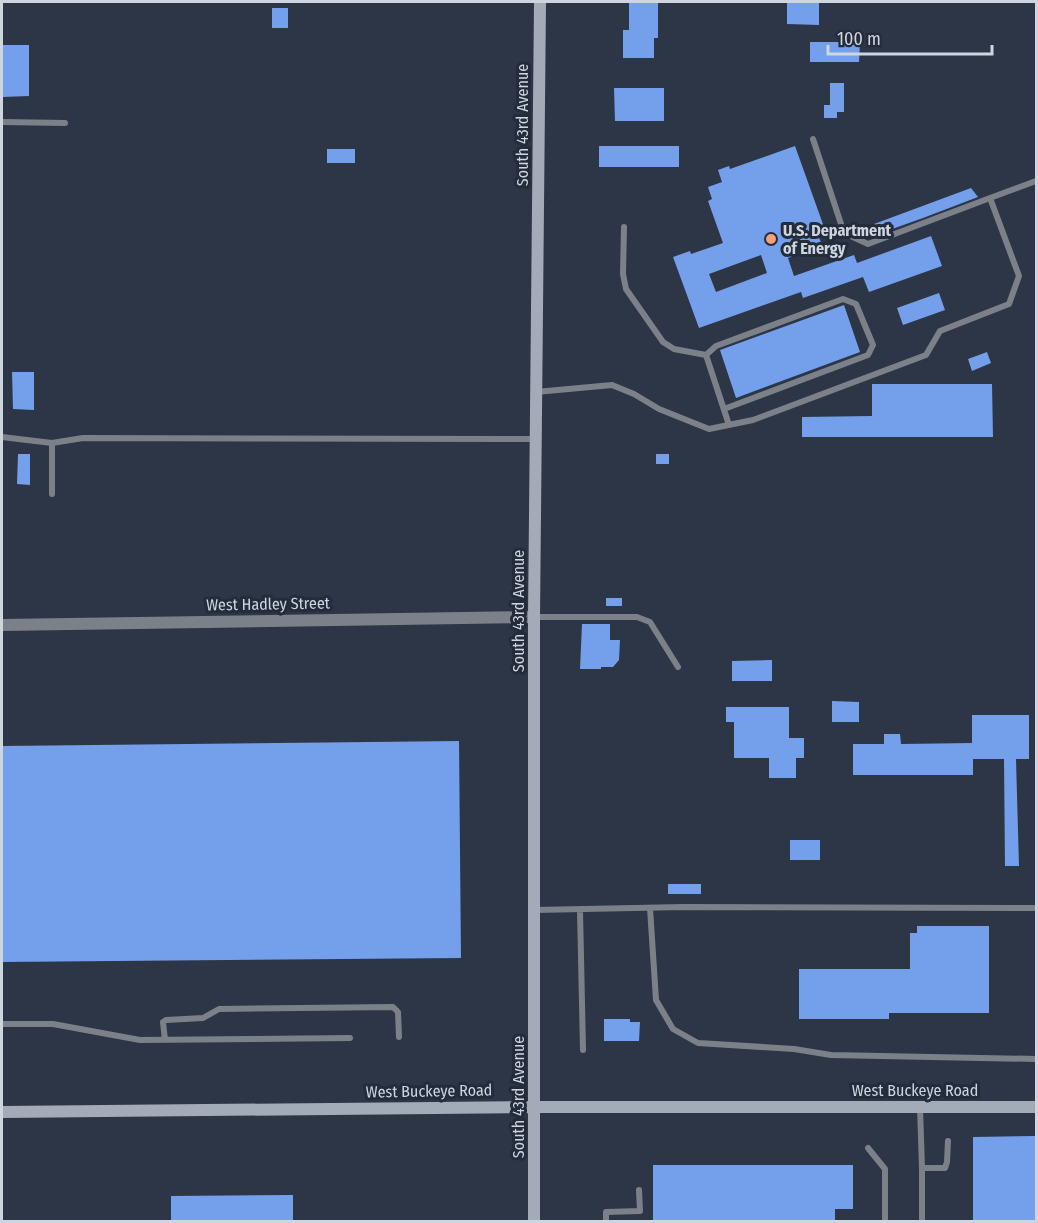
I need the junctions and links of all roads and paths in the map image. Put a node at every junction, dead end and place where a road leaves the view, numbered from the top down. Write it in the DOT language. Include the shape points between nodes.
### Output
graph roads {
  1 [pos="540,2"];
  2 [pos="2,122"];
  3 [pos="65,123"];
  4 [pos="813,139"];
  5 [pos="1036,181"];
  6 [pos="990,198"];
  7 [pos="624,227"];
  8 [pos="706,355"];
  9 [pos="536,392"];
  10 [pos="724,409"];
  11 [pos="729,425"];
  12 [pos="2,437"];
  13 [pos="536,439"];
  14 [pos="52,444"];
  15 [pos="52,494"];
  16 [pos="534,617"];
  17 [pos="2,625"];
  18 [pos="678,667"];
  19 [pos="650,908"];
  20 [pos="1036,908"];
  21 [pos="534,910"];
  22 [pos="580,910"];
  23 [pos="2,1024"];
  24 [pos="399,1037"];
  25 [pos="350,1038"];
  26 [pos="165,1040"];
  27 [pos="583,1050"];
  28 [pos="1036,1059"];
  29 [pos="534,1107"];
  30 [pos="920,1107"];
  31 [pos="1036,1107"];
  32 [pos="2,1112"];
  33 [pos="948,1141"];
  34 [pos="868,1148"];
  35 [pos="922,1168"];
  36 [pos="639,1190"];
  37 [pos="534,1221"];
  38 [pos="606,1221"];
  39 [pos="885,1221"];
  40 [pos="922,1221"];
  1 -- 9 [label="main road, South 43rd Avenue"];
  2 -- 3 [label="lane"];
  4 -- 6 [label="lane" via="844,233 868,244"];
  5 -- 6 [label="lane"];
  6 -- 11 [label="lane" via="1019,276 1009,303 940,331 926,356 753,420"];
  7 -- 8 [label="lane" via="626,289 663,342 674,350"];
  8 -- 10 [label="lane"];
  8 -- 10 [label="lane" via="716,346 843,299 856,304 873,345 868,356"];
  9 -- 11 [label="lane" via="612,385 709,429"];
  9 -- 13 [label="main road, South 43rd Avenue"];
  10 -- 11 [label="lane"];
  12 -- 14 [label="lane"];
  13 -- 14 [label="lane" via="83,438"];
  13 -- 16 [label="main road, South 43rd Avenue"];
  14 -- 15 [label="lane"];
  16 -- 17 [label="street, West Hadley Street"];
  16 -- 18 [label="lane" via="637,617 650,622"];
  16 -- 21 [label="main road, South 43rd Avenue"];
  19 -- 20 [label="lane"];
  19 -- 22 [label="lane"];
  19 -- 28 [label="lane" via="656,1000 673,1029 698,1043 831,1055"];
  21 -- 22 [label="lane"];
  21 -- 29 [label="main road, South 43rd Avenue"];
  22 -- 27 [label="lane"];
  23 -- 26 [label="lane" via="53,1024 140,1040"];
  24 -- 26 [label="lane" via="398,1012 393,1007 219,1009 203,1018 166,1020"];
  25 -- 26 [label="lane"];
  29 -- 30 [label="main road, West Buckeye Road"];
  29 -- 32 [label="main road, West Buckeye Road"];
  29 -- 37 [label="main road, South 43rd Avenue"];
  30 -- 31 [label="main road, West Buckeye Road"];
  30 -- 35 [label="lane"];
  33 -- 35 [label="lane" via="945,1168"];
  34 -- 39 [label="lane" via="885,1169"];
  35 -- 40 [label="lane"];
  36 -- 38 [label="lane" via="640,1210 606,1212"];
}
